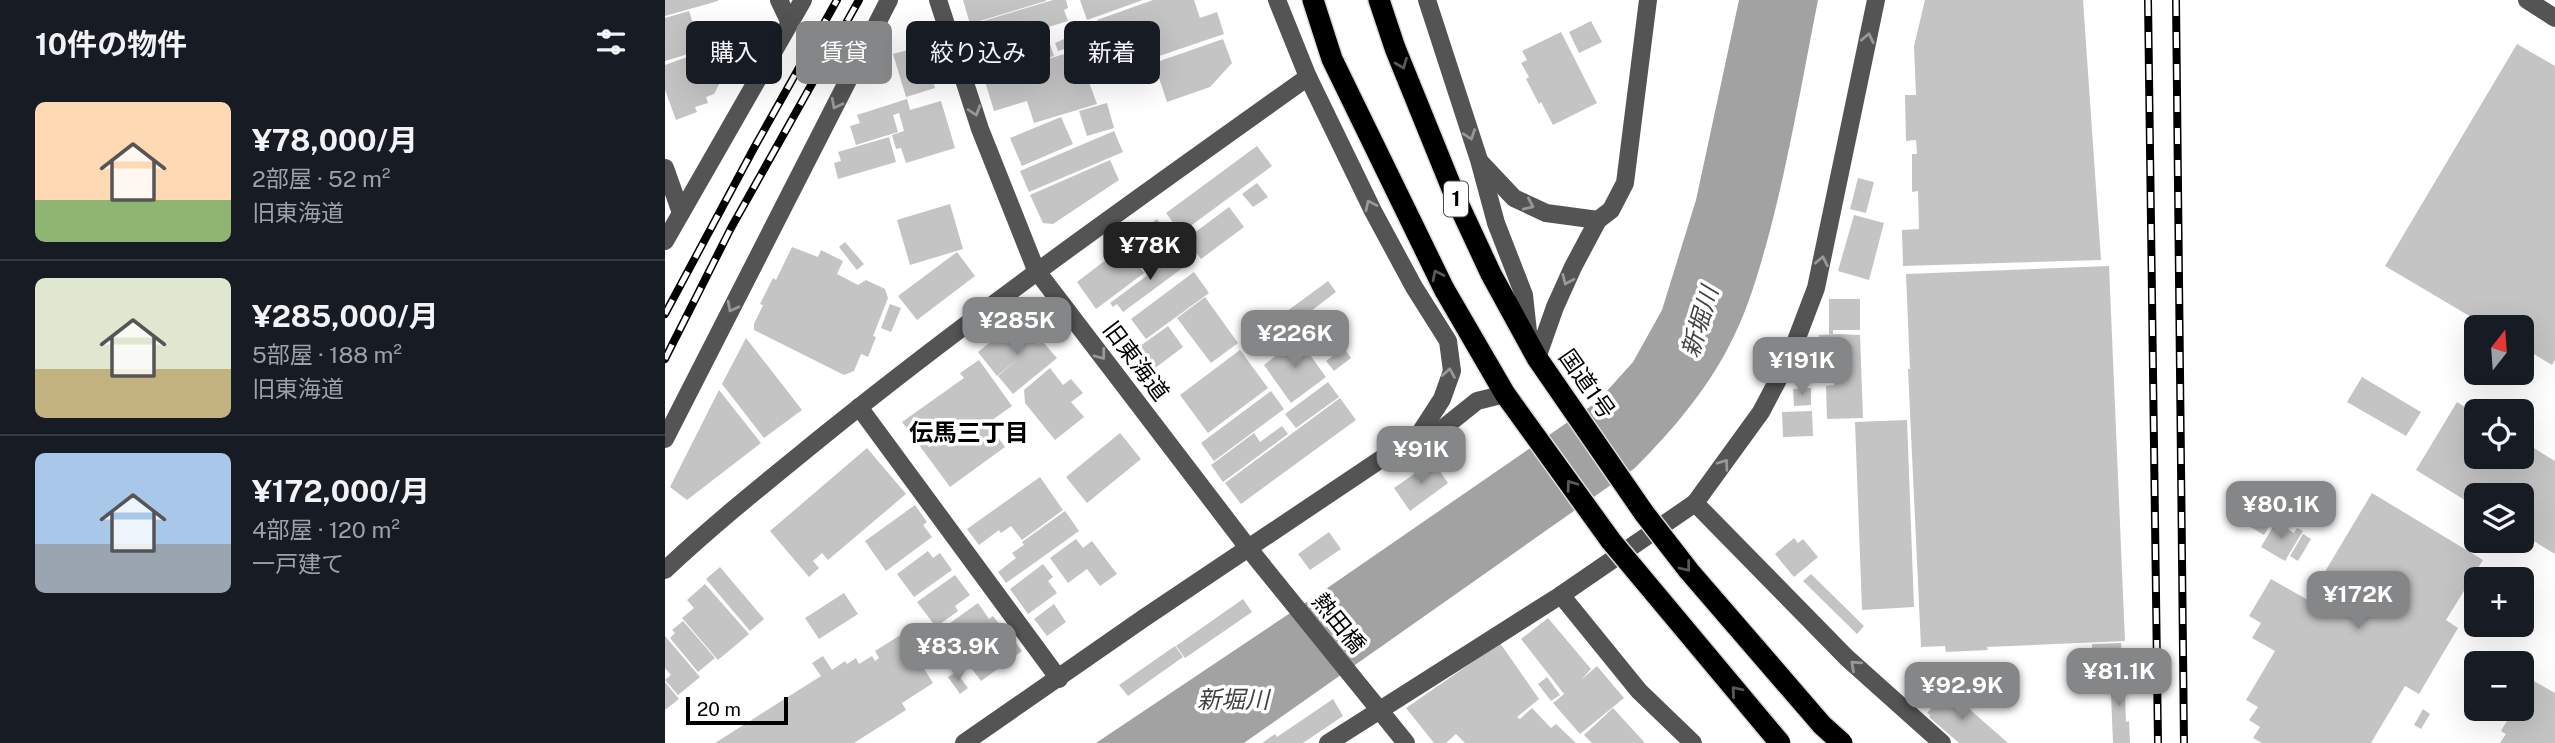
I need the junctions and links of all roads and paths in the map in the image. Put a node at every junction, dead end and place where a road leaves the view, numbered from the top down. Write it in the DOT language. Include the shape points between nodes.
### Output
graph roads {
  1 [pos="779,0"];
  2 [pos="803,0"];
  3 [pos="889,0"];
  4 [pos="938,0"];
  5 [pos="1277,0"];
  6 [pos="1313,0"];
  7 [pos="1379,0"];
  8 [pos="1427,0"];
  9 [pos="1648,0"];
  10 [pos="1876,0"];
  11 [pos="2527,0"];
  12 [pos="2555,18"];
  13 [pos="790,23"];
  14 [pos="1308,77"];
  15 [pos="1479,160"];
  16 [pos="665,168"];
  17 [pos="681,213"];
  18 [pos="1598,220"];
  19 [pos="665,241"];
  20 [pos="1036,270"];
  21 [pos="1414,287"];
  22 [pos="1471,334"];
  23 [pos="1533,351"];
  24 [pos="1505,394"];
  25 [pos="859,407"];
  26 [pos="1420,433"];
  27 [pos="665,439"];
  28 [pos="1695,503"];
  29 [pos="1249,550"];
  30 [pos="665,570"];
  31 [pos="1270,576"];
  32 [pos="1561,595"];
  33 [pos="1059,679"];
  34 [pos="1373,705"];
  35 [pos="964,743"];
  36 [pos="1328,743"];
  37 [pos="1406,743"];
  38 [pos="1693,743"];
  39 [pos="1780,743"];
  40 [pos="1842,743"];
  41 [pos="1942,743"];
  1 -- 13 [label="street"];
  2 -- 13 [label="street"];
  3 -- 27 [label="street, one-way"];
  4 -- 20 [label="street, 旧東海道, one-way" via="980,129"];
  5 -- 14 [label="street"];
  22 -- 6 [label="highway, 1, one-way" via="1444,289 1332,59"];
  7 -- 23 [label="highway, 国道1号 / 1, one-way" via="1457,201"];
  8 -- 15 [label="street, one-way"];
  9 -- 18 [label="street" via="1625,183 1611,210"];
  28 -- 10 [label="street, one-way" via="1761,412 1803,328 1816,288"];
  11 -- 12 [label="street"];
  13 -- 17 [label="street"];
  14 -- 20 [label="street"];
  21 -- 14 [label="street, one-way"];
  15 -- 18 [label="street, one-way" via="1514,198 1546,213"];
  15 -- 23 [label="street" via="1496,223 1524,295"];
  16 -- 17 [label="street"];
  17 -- 19 [label="street"];
  18 -- 23 [label="street, one-way"];
  20 -- 25 [label="street"];
  20 -- 29 [label="street, 旧東海道, one-way"];
  21 -- 22 [label="street"];
  26 -- 21 [label="street, one-way" via="1442,399 1452,371 1448,341"];
  22 -- 24 [label="highway, 1"];
  23 -- 40 [label="highway, 国道1号 / 1, one-way, bridge" via="1689,571"];
  24 -- 26 [label="street" via="1477,401 1442,429"];
  39 -- 24 [label="highway, 1, one-way, bridge" via="1611,541"];
  25 -- 30 [label="street"];
  25 -- 33 [label="street"];
  26 -- 29 [label="street"];
  28 -- 32 [label="street"];
  41 -- 28 [label="street, one-way" via="1847,658"];
  29 -- 31 [label="street, 旧東海道"];
  29 -- 33 [label="street"];
  31 -- 34 [label="street, 熱田橋"];
  32 -- 34 [label="street"];
  32 -- 38 [label="street" via="1639,691"];
  33 -- 35 [label="street"];
  34 -- 36 [label="street"];
  34 -- 37 [label="street"];
}
